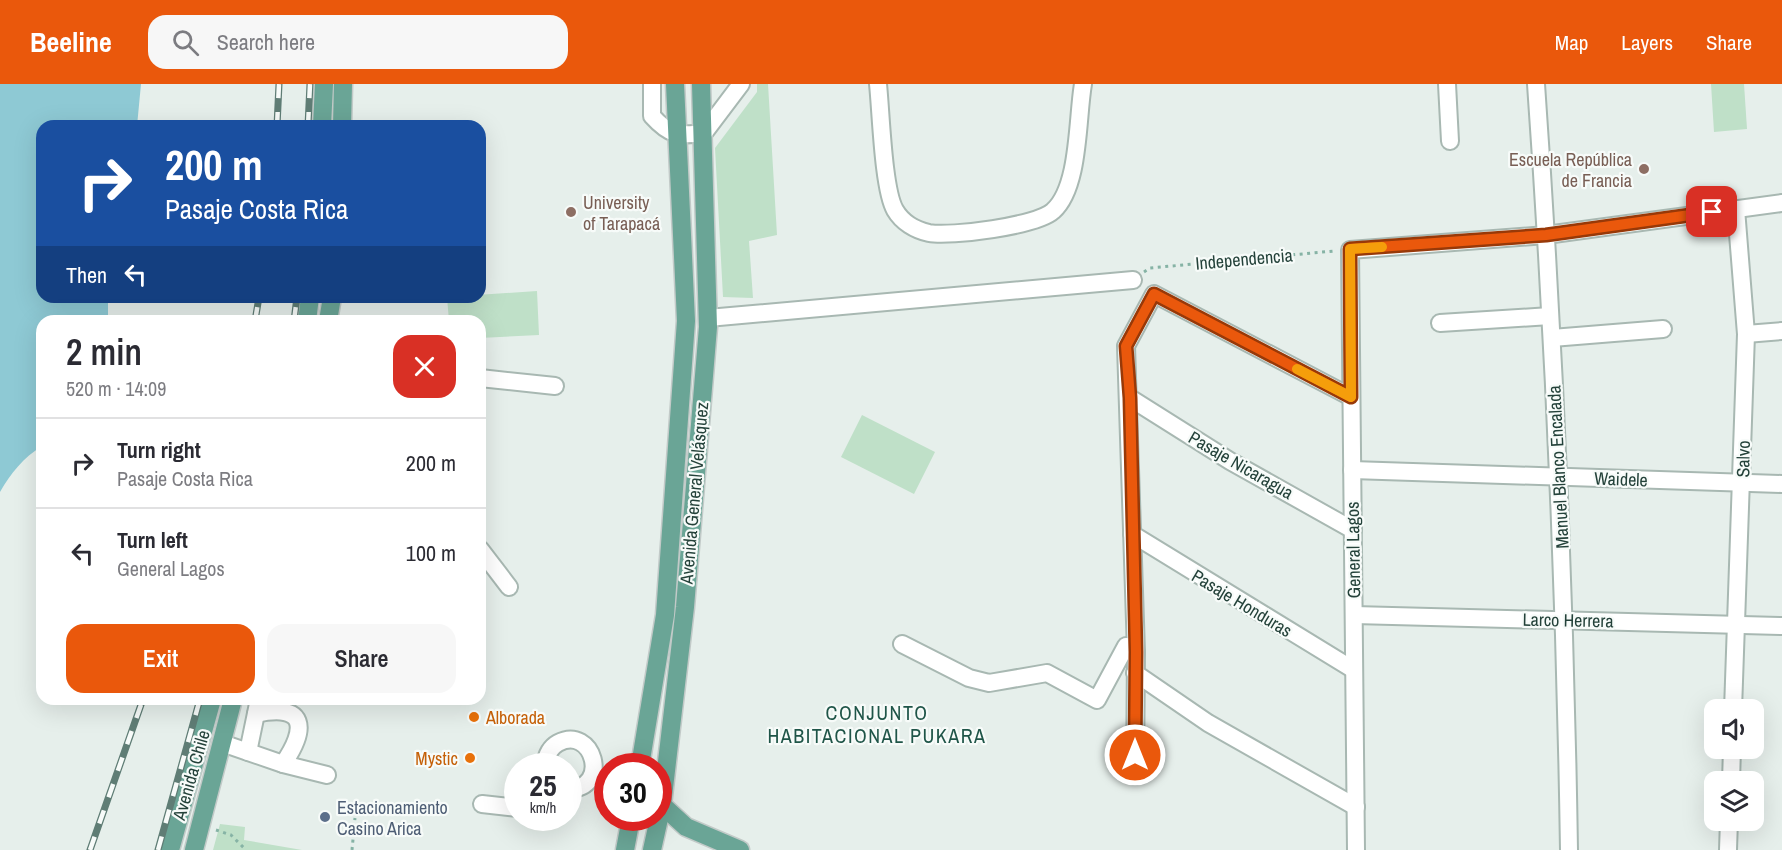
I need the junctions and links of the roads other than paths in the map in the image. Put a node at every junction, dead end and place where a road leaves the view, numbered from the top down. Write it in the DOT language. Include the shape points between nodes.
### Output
graph roads {
  1 [pos="324,84"];
  2 [pos="343,84"];
  3 [pos="652,84"];
  4 [pos="675,84"];
  5 [pos="701,84"];
  6 [pos="741,84"];
  7 [pos="878,84"];
  8 [pos="1083,84"];
  9 [pos="1447,84"];
  10 [pos="1536,84"];
  11 [pos="322,120"];
  12 [pos="342,120"];
  13 [pos="704,133"];
  14 [pos="678,136"];
  15 [pos="1450,141"];
  16 [pos="1782,203"];
  17 [pos="1736,209"];
  18 [pos="1546,235"];
  19 [pos="1133,280"];
  20 [pos="1550,316"];
  21 [pos="708,318"];
  22 [pos="1440,322"];
  23 [pos="1663,329"];
  24 [pos="1782,331"];
  25 [pos="1746,334"];
  26 [pos="1552,338"];
  27 [pos="486,379"];
  28 [pos="555,386"];
  29 [pos="1351,397"];
  30 [pos="1130,398"];
  31 [pos="1352,470"];
  32 [pos="1558,477"];
  33 [pos="1742,483"];
  34 [pos="1782,484"];
  35 [pos="1353,530"];
  36 [pos="1132,534"];
  37 [pos="486,557"];
  38 [pos="509,587"];
  39 [pos="1353,615"];
  40 [pos="1565,620"];
  41 [pos="1737,625"];
  42 [pos="1782,626"];
  43 [pos="902,644"];
  44 [pos="1136,652"];
  45 [pos="1354,670"];
  46 [pos="1135,673"];
  47 [pos="1734,699"];
  48 [pos="210,705"];
  49 [pos="232,705"];
  50 [pos="257,706"];
  51 [pos="222,743"];
  52 [pos="248,752"];
  53 [pos="549,753"];
  54 [pos="642,753"];
  55 [pos="668,753"];
  56 [pos="594,758"];
  57 [pos="283,764"];
  58 [pos="190,775"];
  59 [pos="327,775"];
  60 [pos="594,776"];
  61 [pos="1135,776"];
  62 [pos="213,780"];
  63 [pos="582,786"];
  64 [pos="482,804"];
  65 [pos="504,806"];
  66 [pos="1356,807"];
  67 [pos="672,814"];
  68 [pos="629,831"];
  69 [pos="656,831"];
  70 [pos="1729,831"];
  71 [pos="170,850"];
  72 [pos="194,850"];
  73 [pos="625,850"];
  74 [pos="652,850"];
  75 [pos="740,850"];
  76 [pos="1356,850"];
  77 [pos="1569,850"];
  78 [pos="1728,850"];
  1 -- 11 [label="main road"];
  2 -- 12 [label="main road"];
  3 -- 14 [label="street" via="652,116"];
  4 -- 14 [label="main road, Avenida General Velásquez"];
  5 -- 13 [label="main road, Avenida General Velásquez"];
  6 -- 13 [label="street"];
  7 -- 8 [label="street" via="894,208 914,227 938,234 1018,225 1053,211 1074,165"];
  9 -- 15 [label="street"];
  10 -- 18 [label="street, Manuel Blanco Encalada"];
  13 -- 14 [label="street"];
  13 -- 21 [label="main road, Avenida General Velásquez"];
  14 -- 54 [label="main road, Avenida General Velásquez" via="686,321 665,615"];
  16 -- 17 [label="street"];
  17 -- 18 [label="street"];
  17 -- 25 [label="street, Salvo"];
  18 -- 20 [label="street, Manuel Blanco Encalada"];
  18 -- 29 [label="street, General Lagos" via="1350,249"];
  19 -- 21 [label="street"];
  20 -- 22 [label="street"];
  20 -- 26 [label="street, Manuel Blanco Encalada"];
  21 -- 55 [label="main road, Avenida General Velásquez" via="685,607"];
  23 -- 26 [label="street"];
  24 -- 25 [label="street"];
  25 -- 33 [label="street, Salvo"];
  26 -- 32 [label="street, Manuel Blanco Encalada"];
  27 -- 28 [label="street"];
  29 -- 30 [label="street" via="1154,294 1126,346"];
  29 -- 31 [label="street, General Lagos"];
  30 -- 35 [label="street, Pasaje Nicaragua" via="1230,461"];
  30 -- 36 [label="street"];
  31 -- 32 [label="street, Waidele"];
  31 -- 35 [label="street, General Lagos"];
  32 -- 33 [label="street, Waidele"];
  32 -- 40 [label="street, Manuel Blanco Encalada"];
  33 -- 34 [label="street, Waidele"];
  33 -- 41 [label="street, Salvo"];
  35 -- 39 [label="street, General Lagos"];
  36 -- 44 [label="street"];
  36 -- 45 [label="street, Pasaje Honduras"];
  37 -- 38 [label="street"];
  39 -- 40 [label="street, Larco Herrera"];
  39 -- 45 [label="street, General Lagos"];
  40 -- 41 [label="street, Larco Herrera"];
  40 -- 77 [label="street, Manuel Blanco Encalada"];
  41 -- 42 [label="street, Larco Herrera"];
  41 -- 47 [label="street, Salvo"];
  43 -- 44 [label="street" via="969,678 989,682 1047,674 1097,700 1126,646"];
  44 -- 46 [label="street"];
  45 -- 66 [label="street, General Lagos"];
  46 -- 61 [label="street"];
  46 -- 66 [label="street" via="1208,723"];
  48 -- 58 [label="main road, Avenida Chile"];
  49 -- 51 [label="main road, Avenida Chile"];
  50 -- 52 [label="street"];
  50 -- 57 [label="street" via="285,711 299,725 296,744"];
  51 -- 52 [label="street"];
  51 -- 62 [label="main road, Avenida Chile"];
  52 -- 57 [label="street"];
  53 -- 56 [label="street" via="563,741 572,740 586,746"];
  57 -- 59 [label="street"];
  58 -- 62 [label="main road"];
  58 -- 71 [label="main road, Avenida Chile"];
  60 -- 63 [label="street"];
  62 -- 72 [label="main road, Avenida Chile"];
  64 -- 65 [label="street"];
  66 -- 76 [label="street, General Lagos"];
  67 -- 75 [label="main road" via="686,826"];
  68 -- 73 [label="main road"];
  69 -- 74 [label="main road, Avenida General Velásquez"];
  70 -- 78 [label="street"];
}
